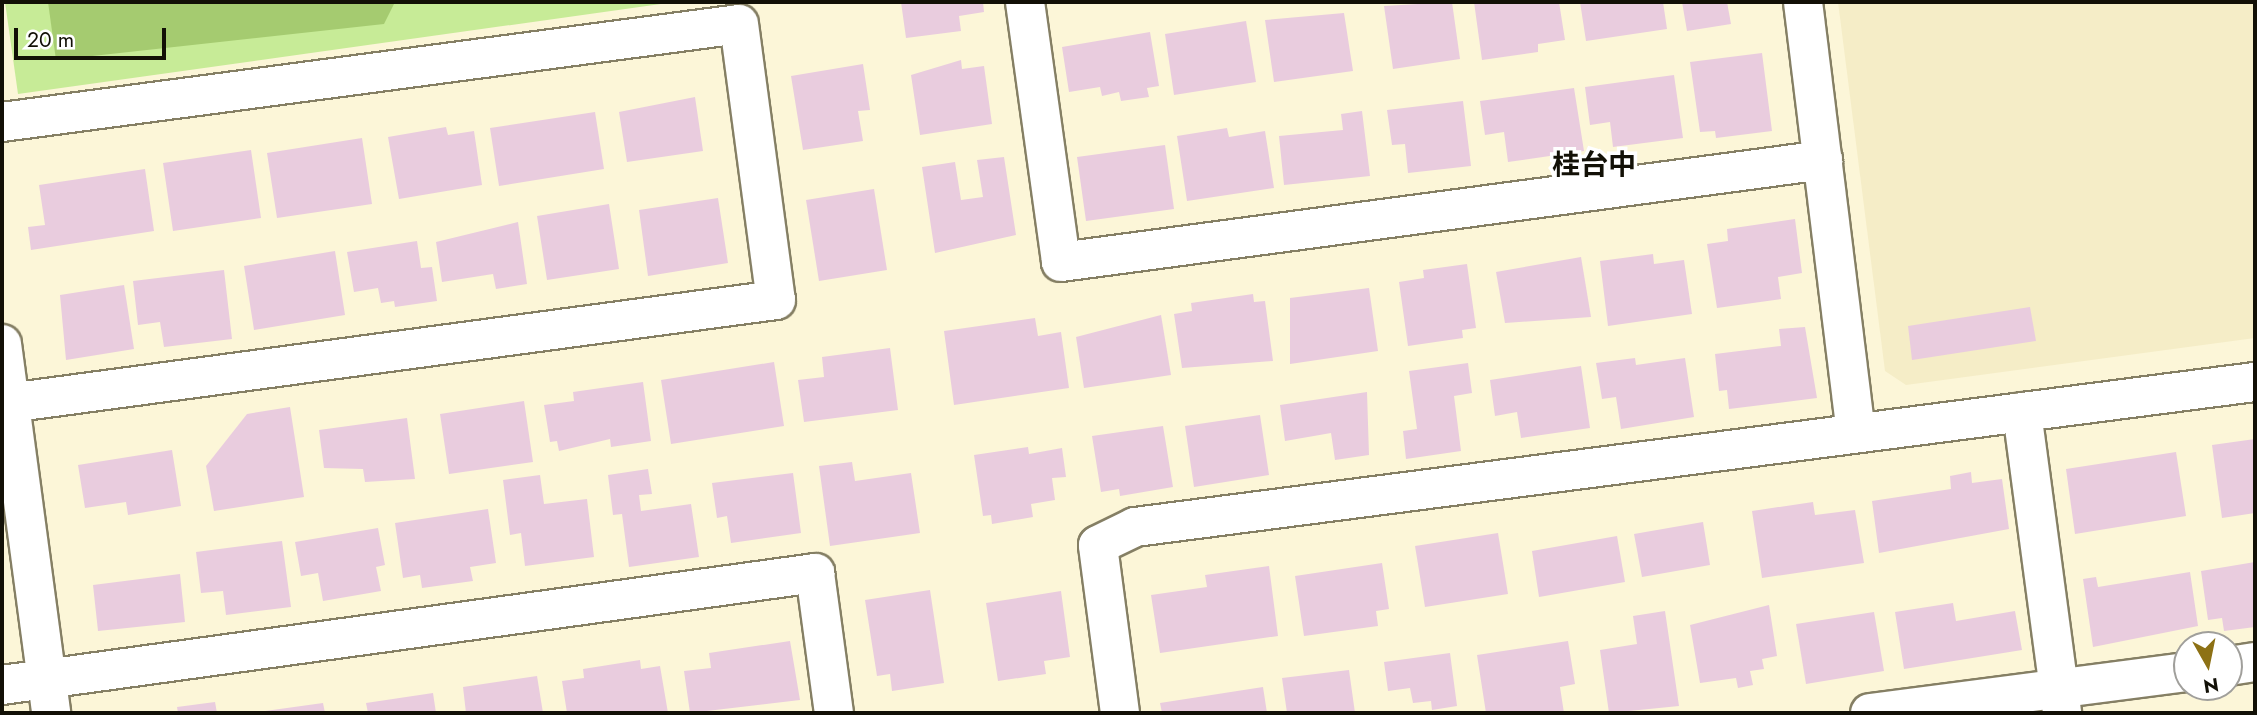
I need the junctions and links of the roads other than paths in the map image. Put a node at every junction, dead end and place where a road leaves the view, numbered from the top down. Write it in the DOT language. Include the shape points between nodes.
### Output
graph roads {
  1 [pos="1025,2"];
  2 [pos="1803,2"];
  3 [pos="2,122"];
  4 [pos="1823,160"];
  5 [pos="2,344"];
  6 [pos="2255,382"];
  7 [pos="6,403"];
  8 [pos="2022,412"];
  9 [pos="1856,432"];
  10 [pos="2173,675"];
  11 [pos="2,685"];
  12 [pos="49,696"];
  13 [pos="2061,701"];
  14 [pos="834,713"];
  15 [pos="1120,713"];
  16 [pos="1870,713"];
  1 -- 4 [label="street" via="1061,262"];
  2 -- 4 [label="street"];
  3 -- 7 [label="street" via="739,24 776,300"];
  4 -- 9 [label="street"];
  5 -- 7 [label="street"];
  6 -- 8 [label="street"];
  7 -- 12 [label="street"];
  8 -- 9 [label="street"];
  8 -- 13 [label="street"];
  9 -- 15 [label="street" via="1135,527 1098,545"];
  10 -- 13 [label="street"];
  11 -- 12 [label="street"];
  12 -- 14 [label="street" via="816,573"];
  13 -- 16 [label="street"];
}
